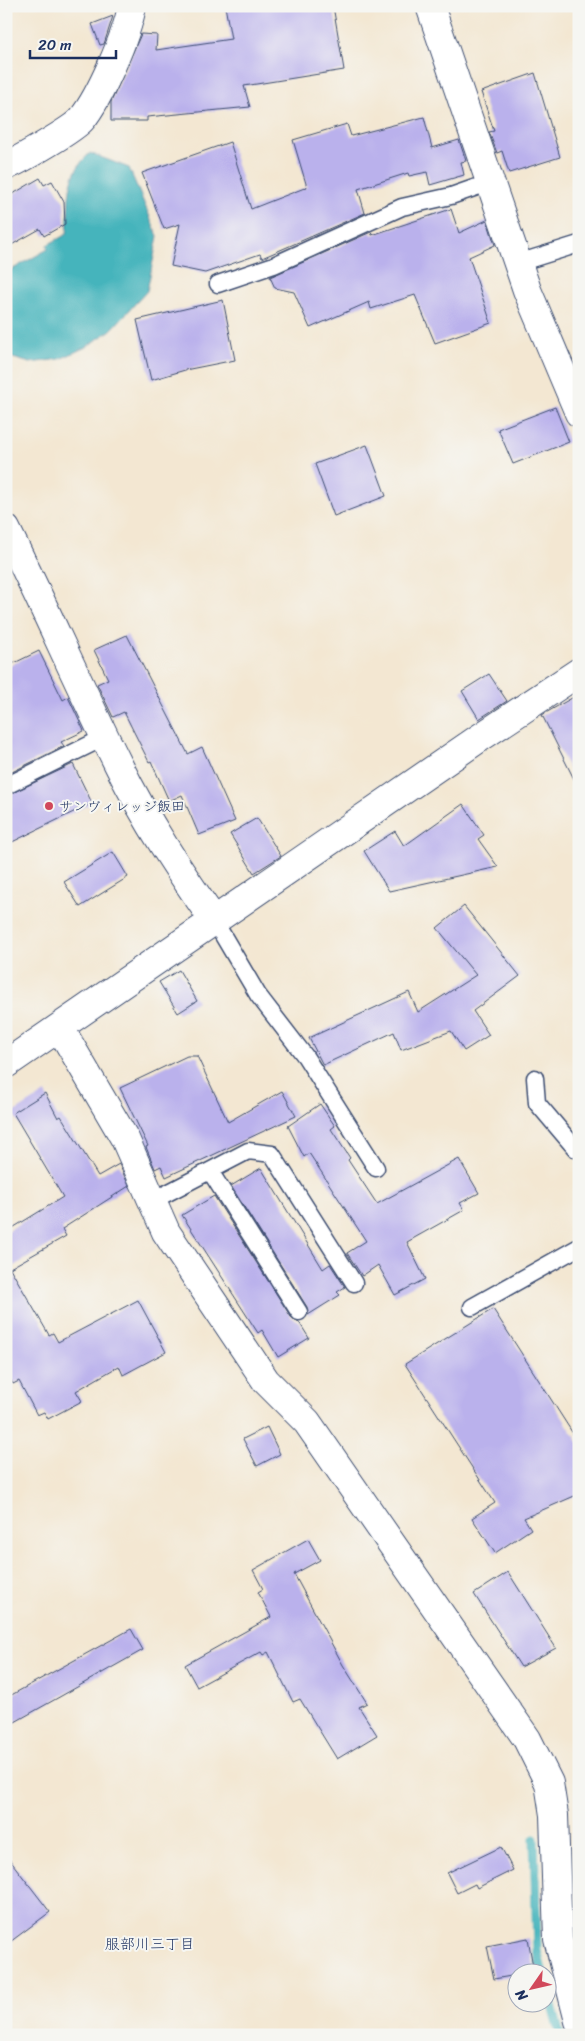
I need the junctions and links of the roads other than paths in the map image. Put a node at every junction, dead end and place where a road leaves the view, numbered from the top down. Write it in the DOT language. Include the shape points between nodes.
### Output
graph roads {
  1 [pos="132,6"];
  2 [pos="430,6"];
  3 [pos="6,166"];
  4 [pos="491,182"];
  5 [pos="579,244"];
  6 [pos="518,263"];
  7 [pos="218,284"];
  8 [pos="579,413"];
  9 [pos="6,529"];
  10 [pos="579,672"];
  11 [pos="106,738"];
  12 [pos="6,786"];
  13 [pos="215,922"];
  14 [pos="60,1028"];
  15 [pos="6,1064"];
  16 [pos="534,1078"];
  17 [pos="579,1148"];
  18 [pos="376,1168"];
  19 [pos="210,1171"];
  20 [pos="152,1201"];
  21 [pos="579,1247"];
  22 [pos="354,1283"];
  23 [pos="472,1307"];
  24 [pos="299,1312"];
  25 [pos="579,2021"];
  1 -- 3 [label="street" via="117,52 81,121"];
  2 -- 4 [label="street"];
  4 -- 6 [label="street"];
  4 -- 7 [label="lane" via="451,196 402,207 274,265"];
  5 -- 6 [label="lane"];
  6 -- 8 [label="street"];
  9 -- 11 [label="street"];
  10 -- 13 [label="street"];
  11 -- 12 [label="lane"];
  11 -- 13 [label="street" via="119,768 171,858"];
  13 -- 14 [label="street"];
  13 -- 18 [label="lane" via="258,995 305,1056"];
  14 -- 15 [label="street"];
  14 -- 20 [label="street" via="124,1139"];
  16 -- 17 [label="lane" via="537,1103 576,1149"];
  19 -- 20 [label="lane"];
  19 -- 22 [label="lane" via="248,1151 272,1154"];
  19 -- 24 [label="lane"];
  20 -- 25 [label="street" via="166,1232 266,1381 307,1422 527,1739 549,1783 554,1815 558,1939"];
  21 -- 23 [label="lane"];
}
